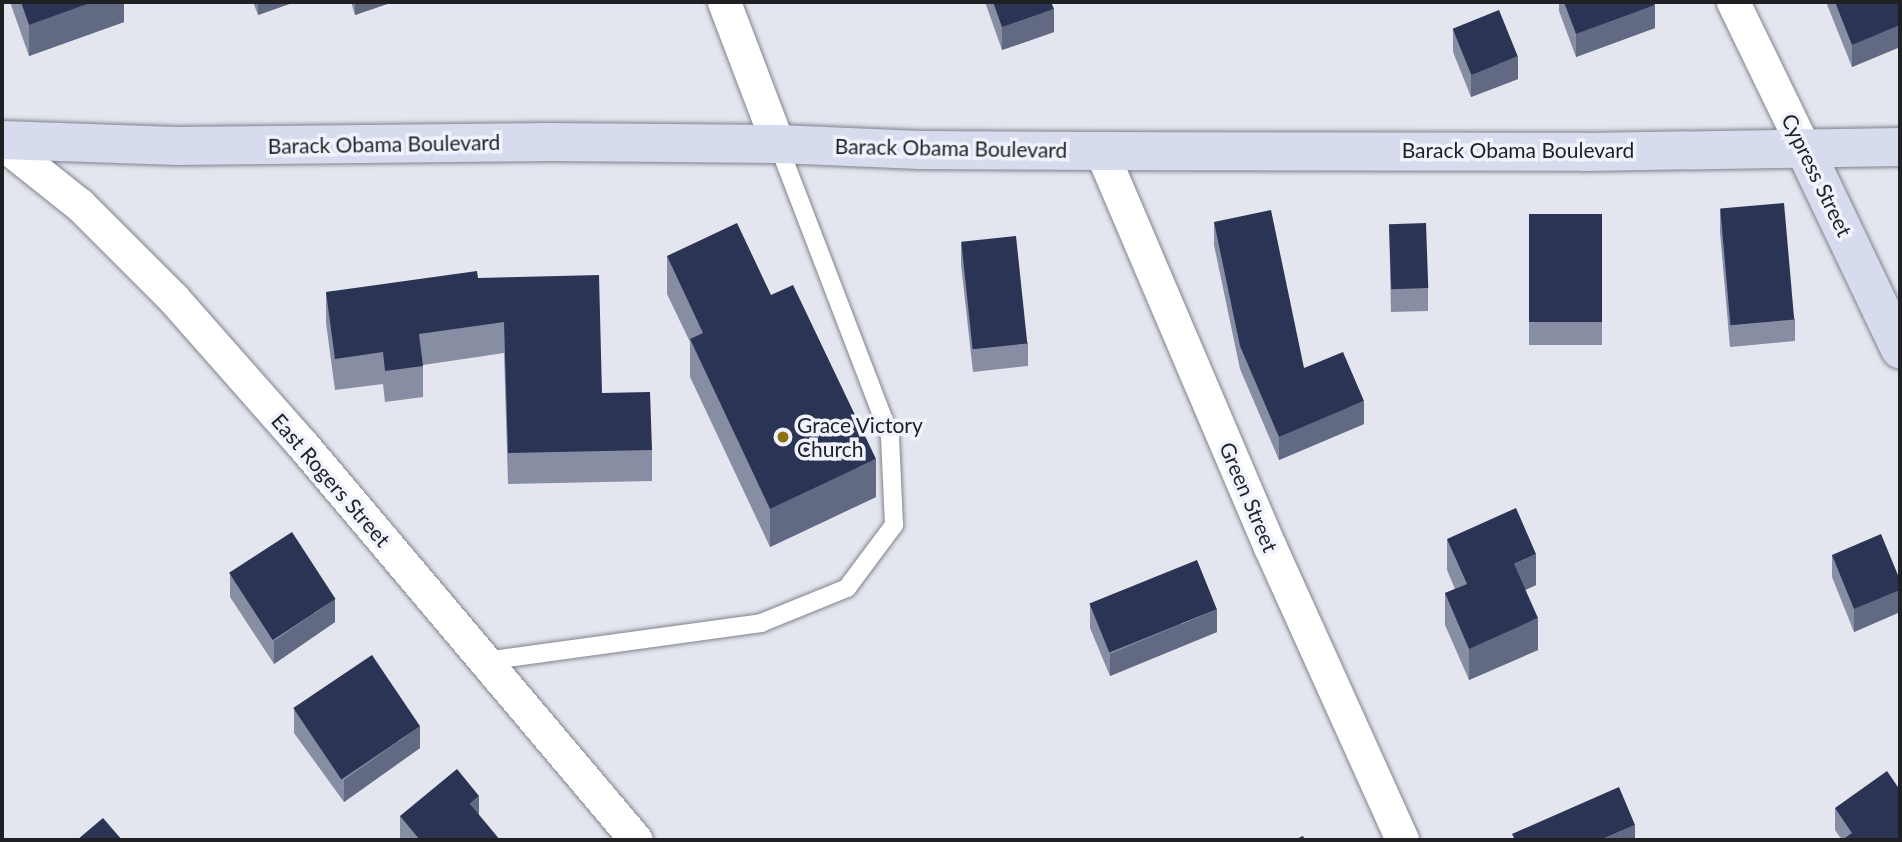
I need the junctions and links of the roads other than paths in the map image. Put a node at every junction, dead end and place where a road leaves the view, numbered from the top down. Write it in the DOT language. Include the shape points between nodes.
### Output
graph roads {
  1 [pos="724,2"];
  2 [pos="1733,2"];
  3 [pos="2,142"];
  4 [pos="778,144"];
  5 [pos="1900,147"];
  6 [pos="1804,148"];
  7 [pos="1101,151"];
  8 [pos="1900,349"];
  9 [pos="485,661"];
  10 [pos="636,840"];
  11 [pos="1402,840"];
  1 -- 4 [label="street"];
  2 -- 6 [label="street, Cypress Street"];
  3 -- 4 [label="main road, Barack Obama Boulevard" via="177,146"];
  3 -- 9 [label="street, East Rogers Street" via="80,205 173,298"];
  4 -- 7 [label="main road, Barack Obama Boulevard"];
  4 -- 9 [label="lane" via="890,436 894,524 847,588 761,623"];
  5 -- 6 [label="main road, Barack Obama Boulevard"];
  6 -- 7 [label="main road, Barack Obama Boulevard"];
  6 -- 8 [label="main road, Cypress Street"];
  7 -- 11 [label="street, Green Street" via="1270,547"];
  9 -- 10 [label="street, East Rogers Street"];
}
